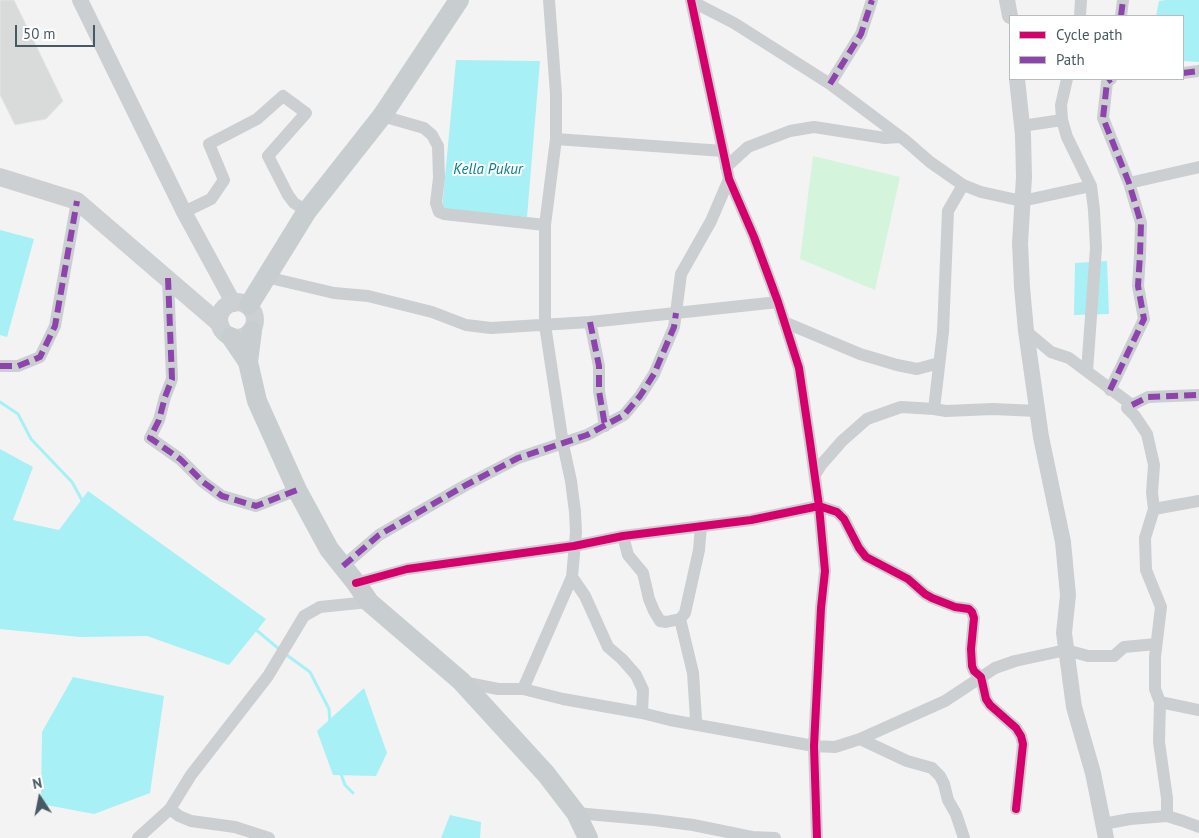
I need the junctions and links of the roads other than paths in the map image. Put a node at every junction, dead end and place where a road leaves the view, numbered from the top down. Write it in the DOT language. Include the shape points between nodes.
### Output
graph roads {
  1 [pos="80,0"];
  2 [pos="459,0"];
  3 [pos="549,0"];
  4 [pos="691,0"];
  5 [pos="872,0"];
  6 [pos="1007,0"];
  7 [pos="1081,0"];
  8 [pos="1123,0"];
  9 [pos="1010,15"];
  10 [pos="1080,15"];
  11 [pos="1121,15"];
  12 [pos="1199,71"];
  13 [pos="1184,73"];
  14 [pos="1017,80"];
  15 [pos="1068,80"];
  16 [pos="1110,80"];
  17 [pos="830,84"];
  18 [pos="382,116"];
  19 [pos="1062,120"];
  20 [pos="1022,126"];
  21 [pos="900,137"];
  22 [pos="556,139"];
  23 [pos="723,151"];
  24 [pos="1199,166"];
  25 [pos="728,173"];
  26 [pos="0,177"];
  27 [pos="1129,183"];
  28 [pos="963,185"];
  29 [pos="1091,186"];
  30 [pos="77,201"];
  31 [pos="1022,201"];
  32 [pos="307,210"];
  33 [pos="184,212"];
  34 [pos="545,225"];
  35 [pos="266,277"];
  36 [pos="168,278"];
  37 [pos="191,300"];
  38 [pos="778,302"];
  39 [pos="236,305"];
  40 [pos="676,313"];
  41 [pos="590,322"];
  42 [pos="784,322"];
  43 [pos="545,325"];
  44 [pos="225,330"];
  45 [pos="252,331"];
  46 [pos="1026,331"];
  47 [pos="248,362"];
  48 [pos="939,363"];
  49 [pos="0,366"];
  50 [pos="1087,371"];
  51 [pos="1110,390"];
  52 [pos="1199,394"];
  53 [pos="1132,406"];
  54 [pos="934,409"];
  55 [pos="1037,411"];
  56 [pos="605,426"];
  57 [pos="563,444"];
  58 [pos="815,475"];
  59 [pos="297,490"];
  60 [pos="1199,501"];
  61 [pos="819,506"];
  62 [pos="1154,509"];
  63 [pos="701,526"];
  64 [pos="623,536"];
  65 [pos="574,546"];
  66 [pos="342,566"];
  67 [pos="572,577"];
  68 [pos="356,583"];
  69 [pos="369,602"];
  70 [pos="680,619"];
  71 [pos="1156,644"];
  72 [pos="1066,650"];
  73 [pos="981,677"];
  74 [pos="461,681"];
  75 [pos="523,689"];
  76 [pos="1160,702"];
  77 [pos="1199,710"];
  78 [pos="642,713"];
  79 [pos="696,719"];
  80 [pos="860,738"];
  81 [pos="814,746"];
  82 [pos="170,809"];
  83 [pos="1016,809"];
  84 [pos="576,813"];
  85 [pos="1167,816"];
  86 [pos="1198,827"];
  87 [pos="1104,831"];
  88 [pos="138,838"];
  89 [pos="269,838"];
  90 [pos="588,838"];
  91 [pos="775,838"];
  92 [pos="817,838"];
  93 [pos="964,838"];
  1 -- 33 [label="street"];
  2 -- 18 [label="main road"];
  3 -- 22 [label="street"];
  4 -- 17 [label="street" via="734,23"];
  4 -- 23 [label="street"];
  5 -- 17 [label="street" via="861,34"];
  6 -- 9 [label="street"];
  7 -- 10 [label="street"];
  8 -- 11 [label="street"];
  12 -- 13 [label="street"];
  14 -- 20 [label="street"];
  15 -- 19 [label="street"];
  16 -- 27 [label="street" via="1103,118"];
  17 -- 21 [label="street"];
  18 -- 32 [label="main road"];
  18 -- 34 [label="street" via="424,128 432,135 438,146 436,203 439,212"];
  19 -- 20 [label="street"];
  19 -- 29 [label="street"];
  20 -- 31 [label="street"];
  21 -- 25 [label="street" via="885,138 814,127 790,131 748,147"];
  21 -- 28 [label="street"];
  22 -- 23 [label="street"];
  22 -- 34 [label="street"];
  23 -- 25 [label="street"];
  24 -- 27 [label="street"];
  25 -- 38 [label="street"];
  25 -- 40 [label="street" via="711,221 680,274"];
  26 -- 30 [label="main road"];
  27 -- 51 [label="street" via="1141,223 1138,286 1144,319"];
  28 -- 31 [label="street"];
  28 -- 48 [label="street" via="948,211"];
  29 -- 31 [label="street"];
  29 -- 50 [label="street" via="1096,248"];
  30 -- 36 [label="main road"];
  30 -- 49 [label="street" via="55,326 40,357 18,366"];
  31 -- 46 [label="street" via="1020,244"];
  32 -- 33 [label="street" via="294,203 288,195 268,156 306,112 283,96 257,120 208,144 224,180 211,200"];
  32 -- 35 [label="main road"];
  33 -- 39 [label="street"];
  34 -- 43 [label="street"];
  35 -- 39 [label="main road"];
  35 -- 43 [label="street" via="334,293 368,296 432,312 466,325 491,328"];
  36 -- 37 [label="main road"];
  36 -- 59 [label="street" via="172,379 150,438 222,496 256,506"];
  37 -- 39 [label="main road"];
  37 -- 44 [label="main road"];
  38 -- 40 [label="street"];
  38 -- 42 [label="street"];
  39 -- 44 [label="main road" via="220,315"];
  39 -- 45 [label="main road" via="254,312 256,318"];
  40 -- 41 [label="street"];
  40 -- 56 [label="street" via="674,327 654,374 624,415"];
  41 -- 43 [label="street"];
  41 -- 56 [label="street" via="599,366"];
  42 -- 48 [label="street" via="860,354 897,365 918,369"];
  42 -- 58 [label="street" via="799,368"];
  43 -- 57 [label="street"];
  44 -- 45 [label="main road" via="239,337"];
  44 -- 47 [label="main road"];
  45 -- 47 [label="main road"];
  46 -- 50 [label="street" via="1051,352 1068,358"];
  46 -- 55 [label="street"];
  47 -- 59 [label="main road" via="257,401"];
  48 -- 54 [label="street"];
  50 -- 51 [label="street"];
  51 -- 53 [label="street"];
  52 -- 53 [label="street" via="1148,397"];
  53 -- 62 [label="street" via="1127,408 1147,434 1154,465"];
  54 -- 55 [label="street" via="946,412"];
  54 -- 58 [label="street" via="901,407 867,419 842,441"];
  55 -- 72 [label="street" via="1064,542 1068,595 1064,633"];
  56 -- 57 [label="street"];
  57 -- 65 [label="street" via="576,512"];
  57 -- 66 [label="street" via="518,458 466,485 379,536"];
  58 -- 61 [label="street"];
  59 -- 66 [label="main road" via="329,549"];
  60 -- 62 [label="street"];
  61 -- 63 [label="street"];
  61 -- 73 [label="street" via="837,512 844,519 866,557 908,578 932,598 972,612 971,662"];
  61 -- 81 [label="street" via="825,571"];
  62 -- 71 [label="street" via="1144,538 1146,570 1161,607"];
  63 -- 64 [label="street"];
  63 -- 70 [label="street" via="685,613"];
  64 -- 65 [label="street"];
  64 -- 70 [label="street" via="628,555 643,573 648,599 660,621"];
  65 -- 67 [label="street"];
  65 -- 68 [label="street" via="407,570"];
  66 -- 68 [label="main road"];
  67 -- 75 [label="street"];
  67 -- 78 [label="street" via="585,596 608,647 636,676 643,690"];
  68 -- 69 [label="main road"];
  69 -- 74 [label="main road"];
  69 -- 82 [label="street" via="320,607 304,616 268,676 191,775"];
  70 -- 79 [label="street" via="693,673"];
  71 -- 72 [label="street" via="1124,647 1114,656 1088,656"];
  71 -- 76 [label="street" via="1155,689"];
  72 -- 73 [label="street" via="1015,661"];
  72 -- 87 [label="street" via="1074,707 1093,773"];
  73 -- 80 [label="street" via="944,700"];
  73 -- 83 [label="street" via="990,705 1021,736 1023,744"];
  74 -- 75 [label="street" via="498,689"];
  74 -- 84 [label="main road" via="546,774"];
  75 -- 78 [label="street"];
  76 -- 77 [label="street"];
  76 -- 85 [label="street"];
  78 -- 81 [label="street"];
  80 -- 81 [label="street" via="835,747"];
  80 -- 93 [label="street" via="932,768 944,784"];
  81 -- 92 [label="street"];
  82 -- 88 [label="street"];
  82 -- 89 [label="street" via="191,821 235,827"];
  84 -- 90 [label="main road"];
  84 -- 91 [label="street" via="645,818 752,837"];
  85 -- 86 [label="street"];
  85 -- 87 [label="street" via="1130,819"];
}
